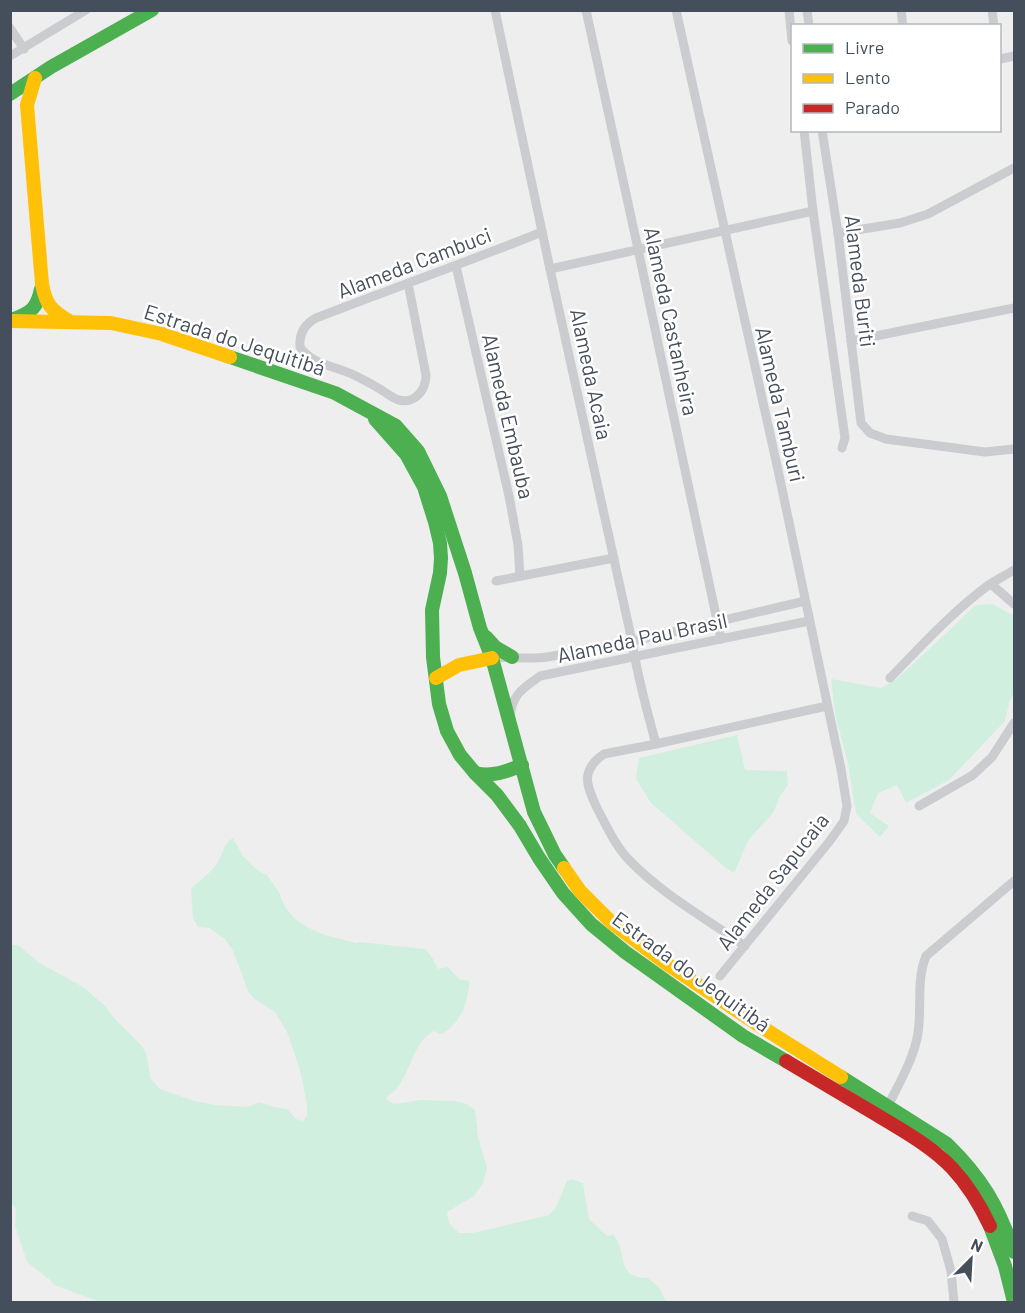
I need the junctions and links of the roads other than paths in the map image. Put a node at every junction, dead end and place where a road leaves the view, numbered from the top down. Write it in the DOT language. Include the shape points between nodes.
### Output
graph roads {
  1 [pos="86,10"];
  2 [pos="152,10"];
  3 [pos="495,10"];
  4 [pos="586,10"];
  5 [pos="676,10"];
  6 [pos="789,10"];
  7 [pos="10,28"];
  8 [pos="791,31"];
  9 [pos="24,49"];
  10 [pos="10,56"];
  11 [pos="35,78"];
  12 [pos="10,94"];
  13 [pos="10,100"];
  14 [pos="27,105"];
  15 [pos="804,132"];
  16 [pos="822,132"];
  17 [pos="1014,168"];
  18 [pos="813,211"];
  19 [pos="724,230"];
  20 [pos="542,231"];
  21 [pos="838,233"];
  22 [pos="638,249"];
  23 [pos="456,266"];
  24 [pos="550,269"];
  25 [pos="408,283"];
  26 [pos="42,284"];
  27 [pos="1014,308"];
  28 [pos="10,321"];
  29 [pos="69,321"];
  30 [pos="851,341"];
  31 [pos="370,412"];
  32 [pos="842,448"];
  33 [pos="1014,449"];
  34 [pos="614,558"];
  35 [pos="1014,570"];
  36 [pos="520,576"];
  37 [pos="496,581"];
  38 [pos="991,584"];
  39 [pos="805,601"];
  40 [pos="1014,604"];
  41 [pos="809,621"];
  42 [pos="718,622"];
  43 [pos="480,627"];
  44 [pos="721,639"];
  45 [pos="632,641"];
  46 [pos="634,656"];
  47 [pos="512,657"];
  48 [pos="492,658"];
  49 [pos="538,658"];
  50 [pos="540,676"];
  51 [pos="436,678"];
  52 [pos="890,678"];
  53 [pos="828,706"];
  54 [pos="509,722"];
  55 [pos="1014,723"];
  56 [pos="656,744"];
  57 [pos="522,765"];
  58 [pos="475,773"];
  59 [pos="847,806"];
  60 [pos="919,806"];
  61 [pos="1014,881"];
  62 [pos="745,946"];
  63 [pos="720,976"];
  64 [pos="888,1106"];
  65 [pos="912,1216"];
  66 [pos="1013,1245"];
  67 [pos="954,1302"];
  68 [pos="1014,1302"];
  1 -- 9 [label="street"];
  2 -- 11 [label="main road"];
  3 -- 20 [label="street, Alameda Acaia"];
  4 -- 22 [label="street, Alameda Castanheira"];
  5 -- 19 [label="street, Alameda Tamburi"];
  6 -- 8 [label="street"];
  7 -- 9 [label="street"];
  9 -- 10 [label="street"];
  11 -- 12 [label="main road"];
  11 -- 14 [label="main road"];
  13 -- 14 [label="main road"];
  14 -- 26 [label="main road"];
  15 -- 18 [label="street"];
  16 -- 21 [label="street, Alameda Buriti"];
  17 -- 21 [label="street" via="927,214 900,223"];
  18 -- 19 [label="street"];
  18 -- 32 [label="street" via="845,438"];
  19 -- 22 [label="street"];
  19 -- 39 [label="street, Alameda Tamburi"];
  20 -- 23 [label="street, Alameda Cambuci"];
  20 -- 24 [label="street, Alameda Acaia"];
  21 -- 30 [label="street, Alameda Buriti"];
  22 -- 24 [label="street"];
  22 -- 42 [label="street, Alameda Castanheira"];
  23 -- 25 [label="street, Alameda Cambuci"];
  23 -- 36 [label="street, Alameda Embauba" via="509,496"];
  24 -- 34 [label="street, Alameda Acaia"];
  25 -- 25 [label="street, Alameda Cambuci" via="426,375 419,395 397,400 352,374 312,360 300,347 302,331 310,321"];
  26 -- 28 [label="main road" via="33,310"];
  26 -- 29 [label="main road" via="47,306"];
  27 -- 30 [label="street"];
  28 -- 29 [label="main road, Estrada do Jequitibá"];
  29 -- 31 [label="main road, Estrada do Jequitibá" via="111,323 162,334 335,393"];
  30 -- 33 [label="street, Alameda Buriti" via="861,423 870,433 886,439 985,452"];
  31 -- 43 [label="main road, Estrada do Jequitibá" via="396,426 418,451 440,496"];
  31 -- 51 [label="main road, Estrada do Jequitibá" via="406,454 424,487 435,522 441,558 432,610"];
  34 -- 36 [label="street"];
  34 -- 45 [label="street, Alameda Acaia"];
  35 -- 38 [label="street"];
  36 -- 37 [label="street"];
  38 -- 40 [label="street"];
  38 -- 52 [label="street" via="962,606"];
  39 -- 41 [label="street, Alameda Tamburi"];
  39 -- 42 [label="street, Alameda Pau Brasil"];
  41 -- 44 [label="street, Alameda Pau Brasil"];
  41 -- 53 [label="street, Alameda Tamburi"];
  42 -- 44 [label="street, Alameda Castanheira"];
  42 -- 45 [label="street, Alameda Pau Brasil"];
  43 -- 47 [label="main road" via="495,647"];
  43 -- 48 [label="main road, Estrada do Jequitibá"];
  44 -- 46 [label="street, Alameda Pau Brasil"];
  45 -- 46 [label="street, Alameda Acaia"];
  45 -- 49 [label="street, Alameda Pau Brasil"];
  46 -- 50 [label="street, Alameda Pau Brasil"];
  46 -- 56 [label="street, Alameda Acaia"];
  47 -- 48 [label="street, Alameda Pau Brasil"];
  47 -- 49 [label="street, Alameda Pau Brasil"];
  48 -- 51 [label="main road" via="459,665"];
  48 -- 54 [label="main road, Estrada do Jequitibá"];
  49 -- 50 [label="street"];
  50 -- 54 [label="street, Alameda Pau Brasil" via="518,692"];
  51 -- 58 [label="main road, Estrada do Jequitibá" via="447,731"];
  53 -- 56 [label="street"];
  53 -- 59 [label="street, Alameda Tamburi"];
  54 -- 57 [label="main road, Estrada do Jequitibá"];
  55 -- 60 [label="street" via="992,757 973,775"];
  56 -- 62 [label="street" via="604,754 597,759 587,776 590,793 628,860 661,888"];
  57 -- 58 [label="main road" via="498,774"];
  57 -- 64 [label="main road, Estrada do Jequitibá" via="534,812 555,855 580,891 612,923 748,1018"];
  58 -- 68 [label="main road, Estrada do Jequitibá" via="520,826 563,893 616,945 743,1036 905,1132 952,1168 989,1224"];
  59 -- 62 [label="street, Alameda Sapucaia" via="844,821 836,832"];
  61 -- 64 [label="street" via="926,956 919,989 918,1035"];
  62 -- 63 [label="street, Alameda Sapucaia"];
  64 -- 66 [label="main road, Estrada do Jequitibá" via="965,1160 990,1193"];
  65 -- 67 [label="street" via="928,1221 942,1239"];
}
